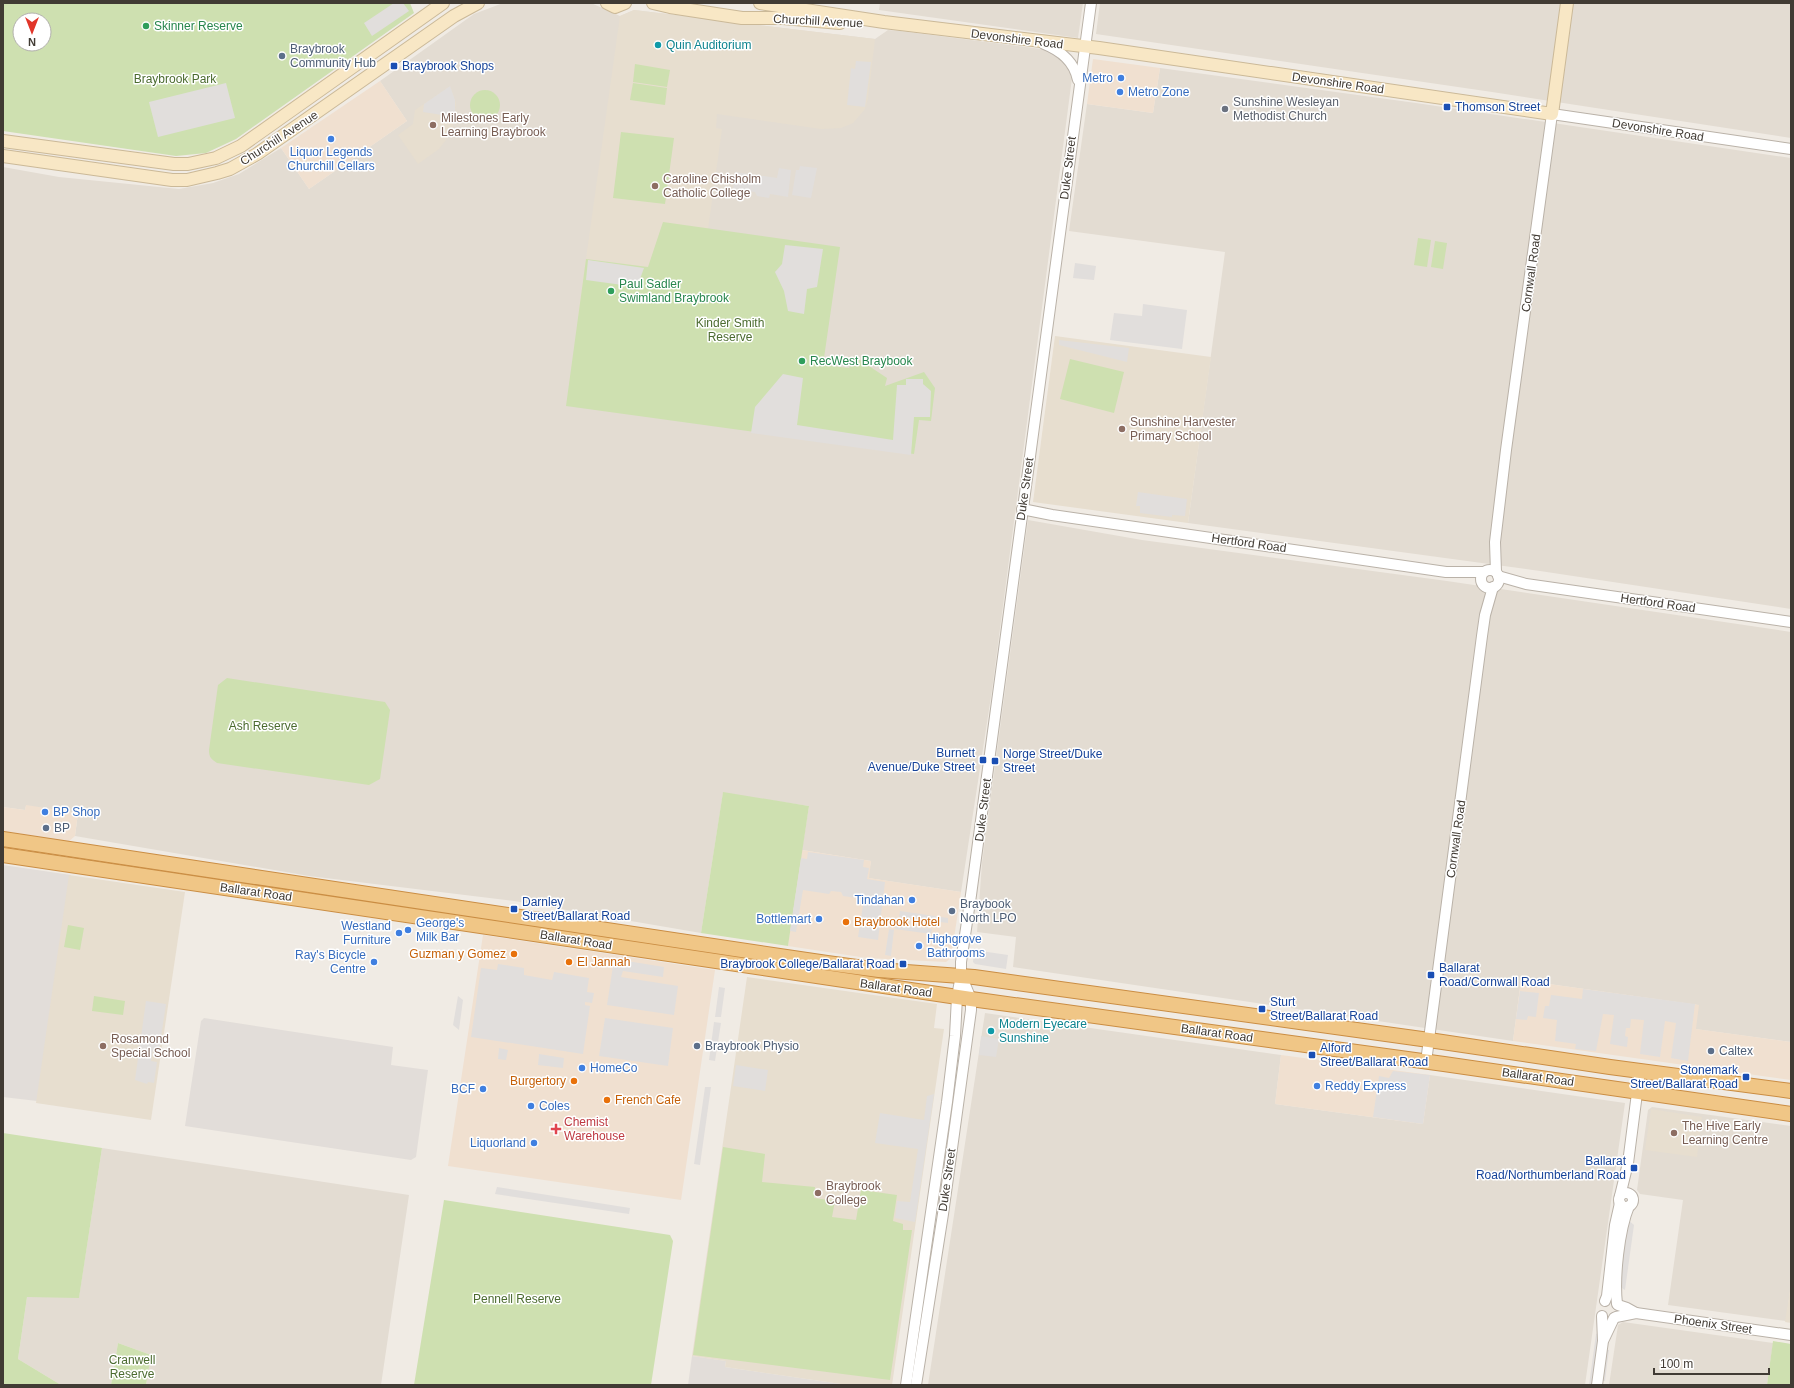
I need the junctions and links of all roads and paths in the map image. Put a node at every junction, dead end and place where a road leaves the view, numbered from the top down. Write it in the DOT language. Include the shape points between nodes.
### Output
graph roads {
  1 [pos="442,3"];
  2 [pos="607,3"];
  3 [pos="626,3"];
  4 [pos="653,3"];
  5 [pos="760,3"];
  6 [pos="1091,3"];
  7 [pos="1567,3"];
  8 [pos="473,4"];
  9 [pos="884,22"];
  10 [pos="413,23"];
  11 [pos="426,37"];
  12 [pos="1039,42"];
  13 [pos="1085,47"];
  14 [pos="1079,84"];
  15 [pos="290,111"];
  16 [pos="1552,114"];
  17 [pos="292,130"];
  18 [pos="3,140"];
  19 [pos="58,149"];
  20 [pos="1791,149"];
  21 [pos="3,156"];
  22 [pos="55,164"];
  23 [pos="1022,511"];
  24 [pos="1490,579"];
  25 [pos="1791,622"];
  26 [pos="3,839"];
  27 [pos="3,854"];
  28 [pos="961,975"];
  29 [pos="964,998"];
  30 [pos="1429,1040"];
  31 [pos="1426,1062"];
  32 [pos="1640,1070"];
  33 [pos="1791,1091"];
  34 [pos="1637,1092"];
  35 [pos="1791,1114"];
  36 [pos="1625,1201"];
  37 [pos="1605,1301"];
  38 [pos="1617,1305"];
  39 [pos="1636,1313"];
  40 [pos="1602,1316"];
  41 [pos="1615,1317"];
  42 [pos="1791,1335"];
  43 [pos="1603,1340"];
  44 [pos="906,1385"];
  45 [pos="916,1385"];
  46 [pos="1597,1385"];
  1 -- 10 [label="main road, Churchill Avenue"];
  2 -- 3 [label="main road" via="615,7"];
  4 -- 9 [label="main road, Churchill Avenue" via="670,8 742,18 783,18 851,24"];
  5 -- 9 [label="main road, Churchill Avenue"];
  6 -- 13 [label="street, Duke Street"];
  7 -- 16 [label="main road, Cornwall Road"];
  8 -- 11 [label="main road, Churchill Avenue"];
  9 -- 12 [label="main road, Devonshire Road"];
  10 -- 11 [label="main road"];
  10 -- 15 [label="main road, Churchill Avenue"];
  11 -- 17 [label="main road, Churchill Avenue"];
  12 -- 13 [label="main road, Devonshire Road"];
  12 -- 14 [label="street" via="1054,48 1072,63"];
  13 -- 14 [label="street, Duke Street"];
  13 -- 16 [label="main road, Devonshire Road"];
  14 -- 23 [label="street, Duke Street"];
  15 -- 17 [label="main road" via="288,119"];
  15 -- 19 [label="main road, Churchill Avenue" via="231,151 216,158 188,164 159,164"];
  16 -- 20 [label="street, Devonshire Road"];
  16 -- 24 [label="street, Cornwall Road"];
  17 -- 22 [label="main road, Churchill Avenue" via="230,169 187,180 155,179"];
  18 -- 19 [label="main road, Churchill Avenue"];
  19 -- 22 [label="main road"];
  21 -- 22 [label="main road, Churchill Avenue"];
  23 -- 24 [label="street, Hertford Road"];
  23 -- 28 [label="street, Duke Street" via="962,948"];
  24 -- 25 [label="street, Hertford Road"];
  24 -- 30 [label="street, Cornwall Road"];
  26 -- 28 [label="highway, Ballarat Road" via="740,951 879,970"];
  27 -- 29 [label="highway, Ballarat Road"];
  28 -- 29 [label="street, Duke Street"];
  28 -- 29 [label="street, Duke Street"];
  28 -- 30 [label="highway, Ballarat Road"];
  29 -- 31 [label="highway, Ballarat Road"];
  29 -- 44 [label="street, Duke Street" via="955,1036"];
  29 -- 45 [label="street, Duke Street" via="967,1040"];
  30 -- 31 [label="street, Cornwall Road"];
  30 -- 32 [label="highway, Ballarat Road"];
  31 -- 34 [label="highway, Ballarat Road"];
  32 -- 33 [label="highway, Ballarat Road"];
  32 -- 34 [label="street"];
  34 -- 35 [label="highway, Ballarat Road"];
  34 -- 36 [label="street"];
  36 -- 37 [label="street" via="1615,1225"];
  36 -- 38 [label="street" via="1616,1277"];
  37 -- 38 [label="street" via="1611,1300"];
  37 -- 40 [label="street" via="1600,1307"];
  38 -- 39 [label="street, Phoenix Street"];
  38 -- 41 [label="street" via="1618,1312"];
  39 -- 41 [label="street, Phoenix Street"];
  39 -- 42 [label="street, Phoenix Street"];
  40 -- 41 [label="street" via="1608,1319"];
  40 -- 43 [label="street"];
  41 -- 43 [label="street"];
  43 -- 46 [label="street"];
}
